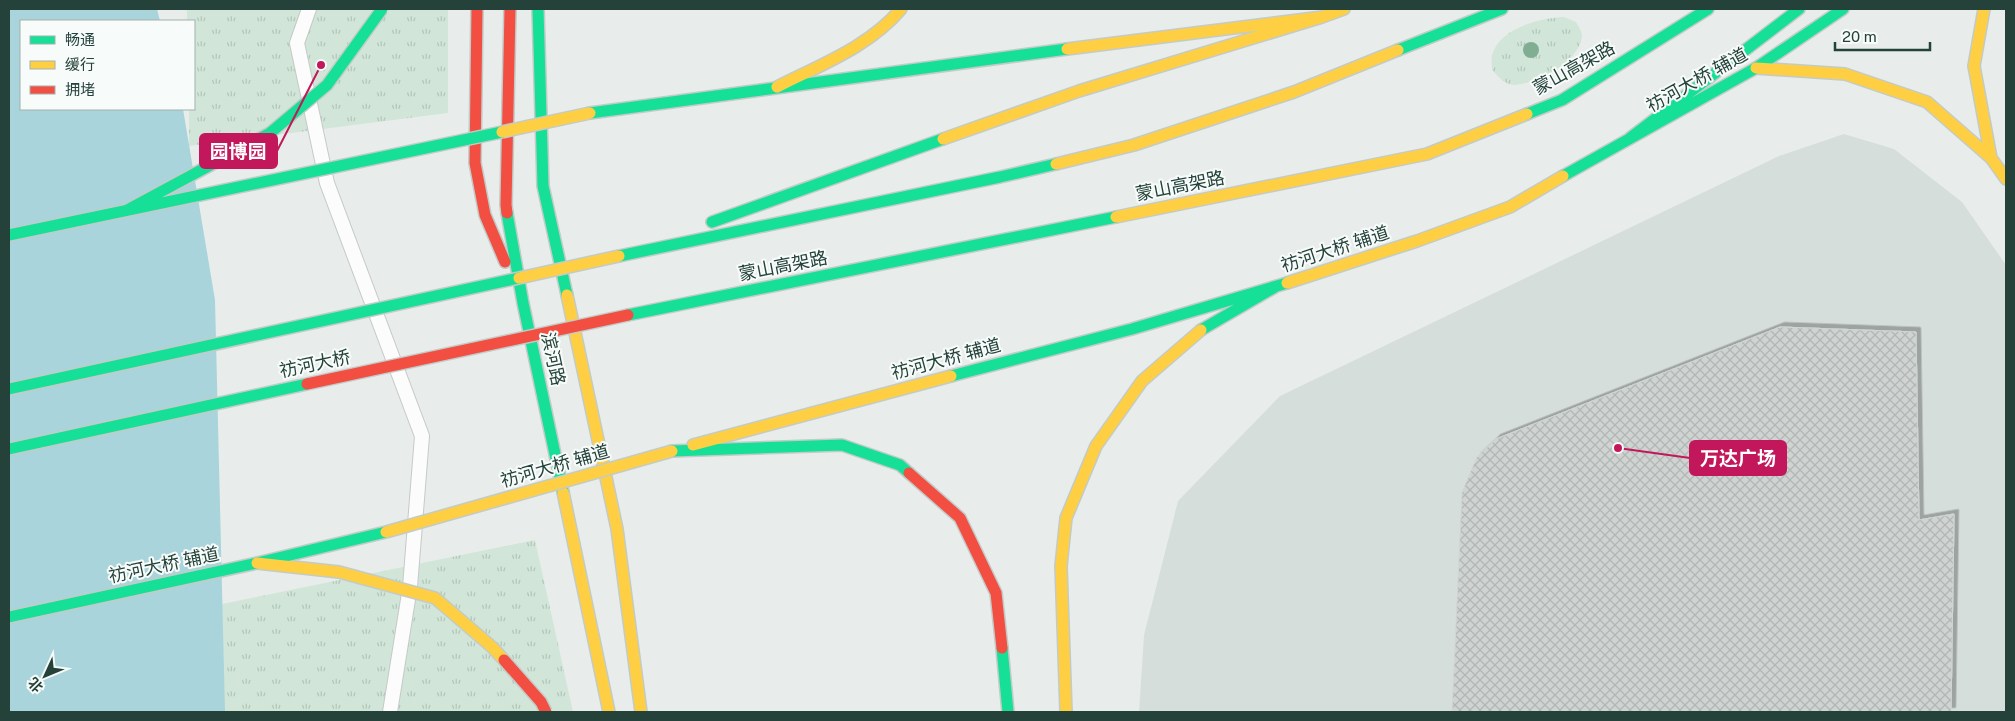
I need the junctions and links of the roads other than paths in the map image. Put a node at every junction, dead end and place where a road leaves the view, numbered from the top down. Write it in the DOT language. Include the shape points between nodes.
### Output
graph roads {
  1 [pos="309,9"];
  2 [pos="382,9"];
  3 [pos="477,9"];
  4 [pos="510,9"];
  5 [pos="538,9"];
  6 [pos="901,9"];
  7 [pos="1344,9"];
  8 [pos="1502,9"];
  9 [pos="1708,9"];
  10 [pos="1799,9"];
  11 [pos="1844,9"];
  12 [pos="1984,9"];
  13 [pos="1322,17"];
  14 [pos="1756,68"];
  15 [pos="777,87"];
  16 [pos="1630,138"];
  17 [pos="1991,158"];
  18 [pos="2006,179"];
  19 [pos="127,210"];
  20 [pos="9,235"];
  21 [pos="619,256"];
  22 [pos="1275,287"];
  23 [pos="524,303"];
  24 [pos="628,314"];
  25 [pos="9,389"];
  26 [pos="9,449"];
  27 [pos="672,451"];
  28 [pos="258,563"];
  29 [pos="9,617"];
  30 [pos="390,712"];
  31 [pos="546,712"];
  32 [pos="609,712"];
  33 [pos="641,712"];
  34 [pos="1008,712"];
  35 [pos="1066,712"];
  1 -- 30 [label="lane" via="297,43 327,182 422,436 410,587"];
  2 -- 19 [label="main road, bridge" via="327,85 270,133"];
  3 -- 23 [label="main road" via="475,163 485,215"];
  4 -- 23 [label="main road, 滨河路" via="506,205"];
  5 -- 33 [label="main road, 滨河路" via="543,186 617,529"];
  6 -- 15 [label="main road" via="866,41"];
  7 -- 13 [label="main road"];
  8 -- 21 [label="main road" via="1294,92 1134,145 1000,177"];
  9 -- 24 [label="main road, 蒙山高架路" via="1562,100 1427,154"];
  10 -- 16 [label="main road"];
  11 -- 14 [label="main road, 祊河大桥 辅道"];
  12 -- 17 [label="main road" via="1974,66"];
  13 -- 15 [label="main road"];
  13 -- 21 [label="main road" via="1078,91"];
  14 -- 16 [label="main road, 祊河大桥 辅道"];
  14 -- 17 [label="main road" via="1845,74 1927,102"];
  15 -- 19 [label="main road, bridge" via="590,113"];
  16 -- 22 [label="main road, 祊河大桥 辅道" via="1510,207"];
  17 -- 18 [label="main road"];
  19 -- 20 [label="main road, bridge"];
  21 -- 25 [label="main road, bridge"];
  22 -- 27 [label="main road, 祊河大桥 辅道" via="1132,329"];
  22 -- 35 [label="main road" via="1206,326 1142,381 1096,446 1066,518 1061,566"];
  23 -- 32 [label="main road, 滨河路"];
  24 -- 26 [label="main road, 祊河大桥, bridge"];
  27 -- 28 [label="main road, 祊河大桥 辅道, bridge" via="386,532"];
  27 -- 34 [label="main road" via="842,445 900,465 960,518 996,593"];
  28 -- 29 [label="main road, 祊河大桥 辅道, bridge"];
  28 -- 31 [label="main road, bridge" via="339,572 435,598 492,647 541,702"];
}
